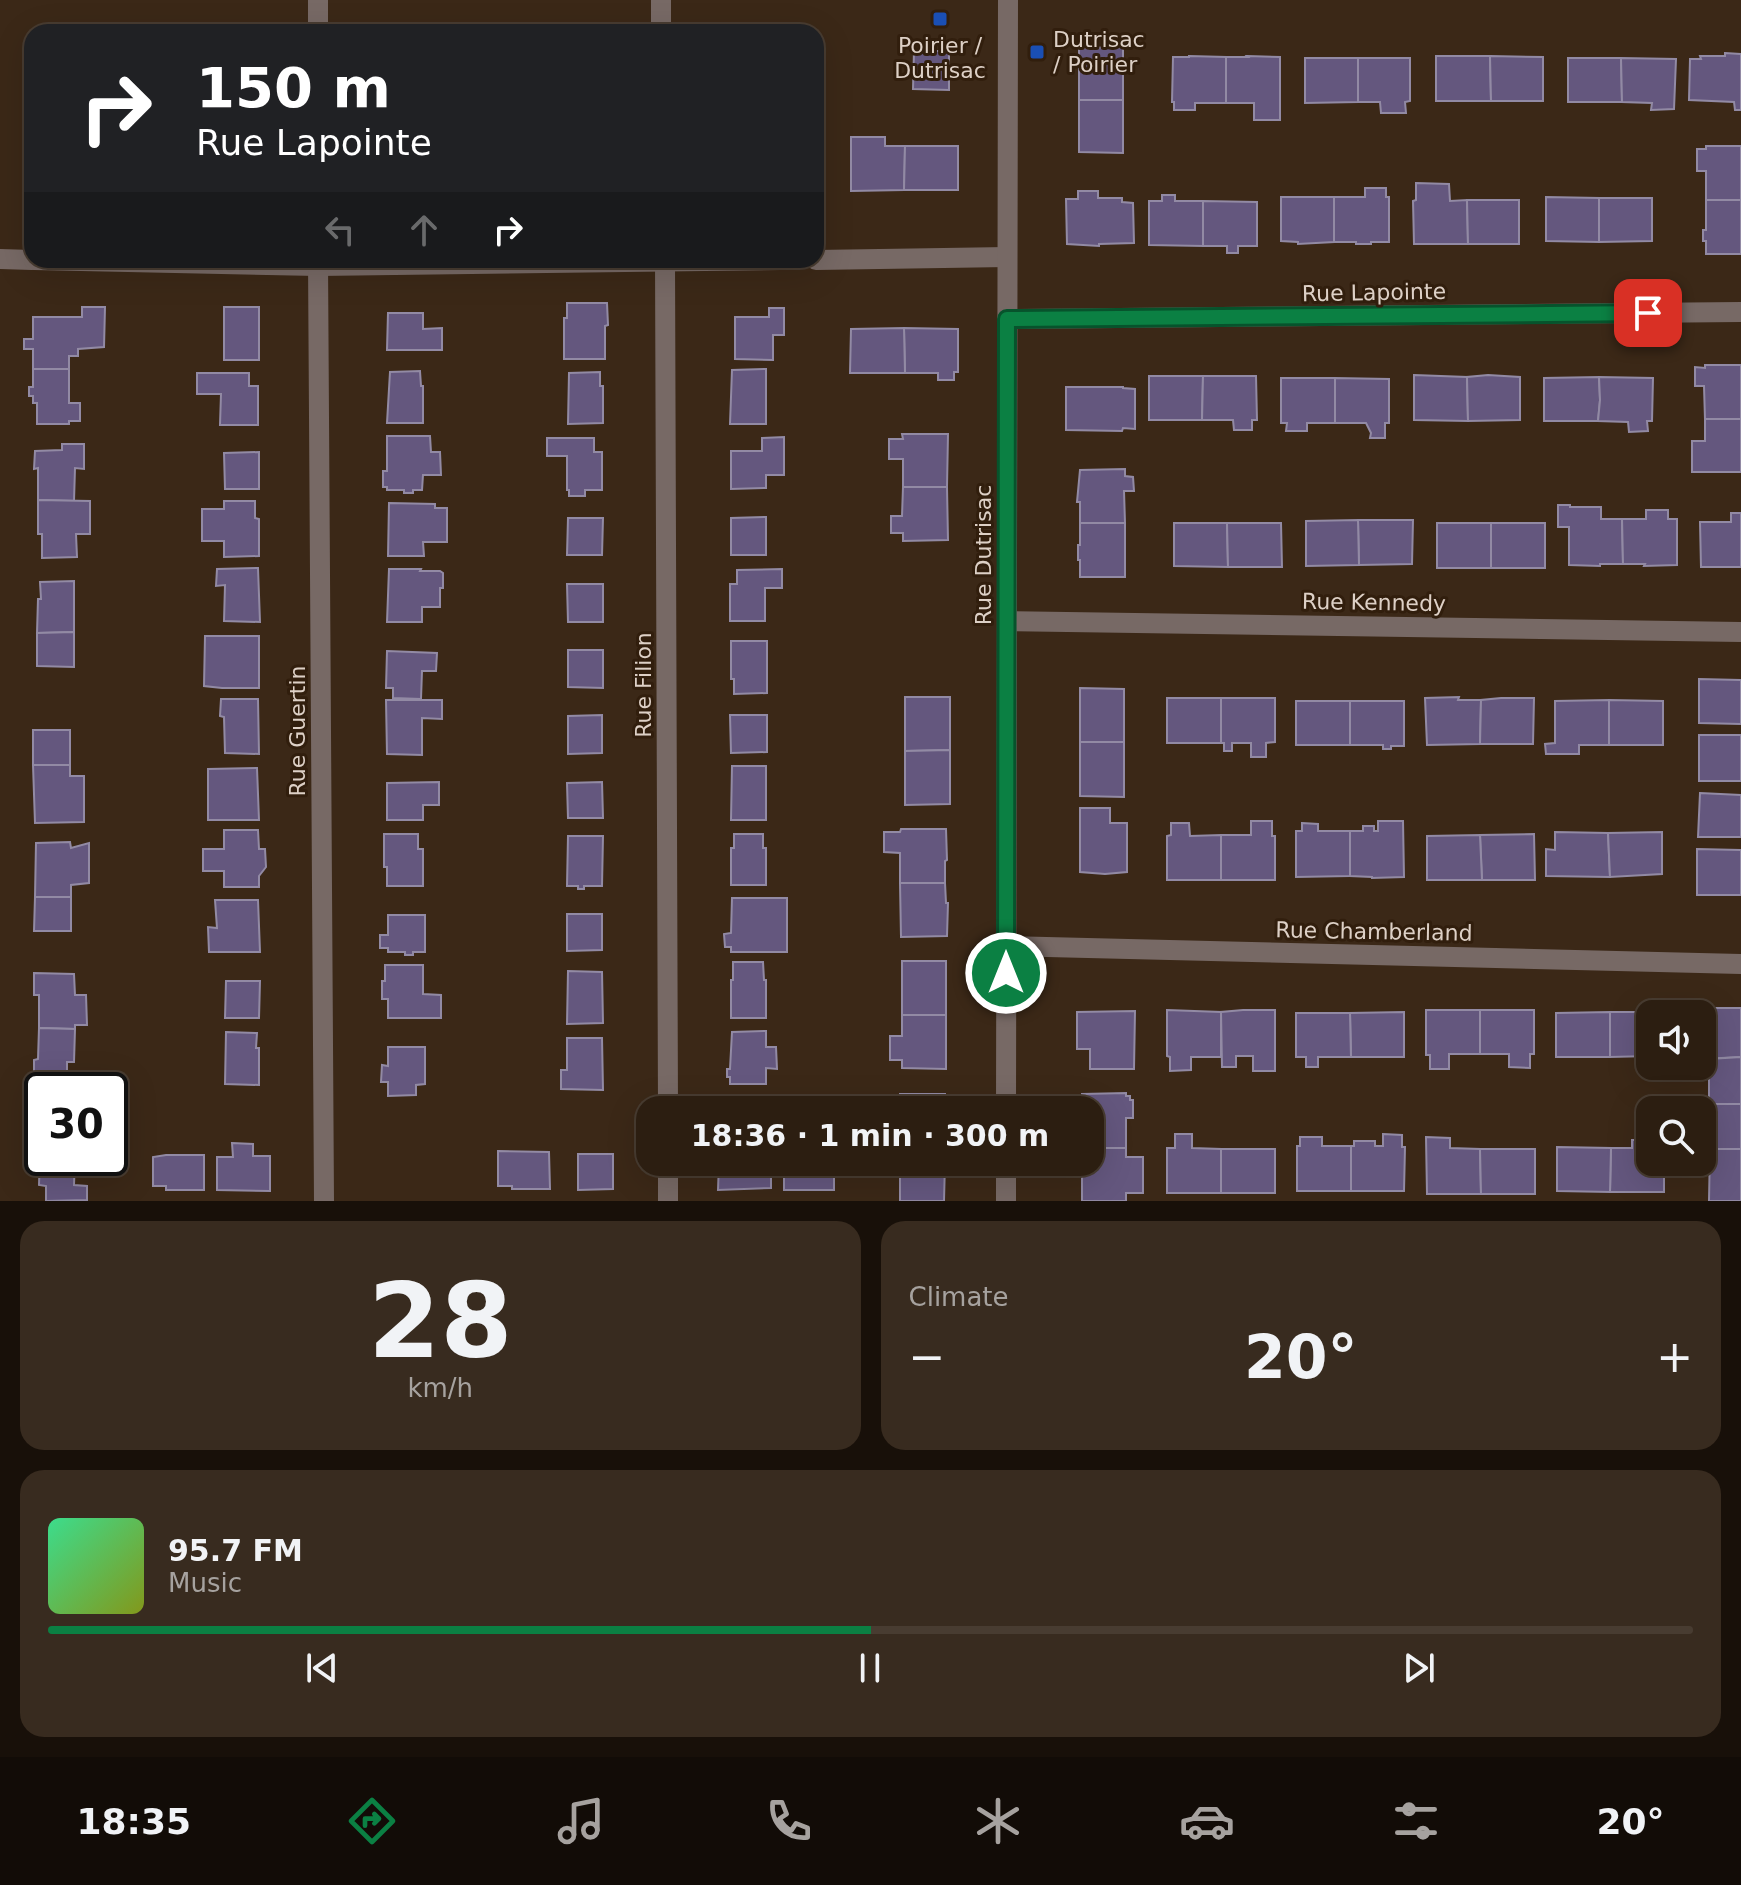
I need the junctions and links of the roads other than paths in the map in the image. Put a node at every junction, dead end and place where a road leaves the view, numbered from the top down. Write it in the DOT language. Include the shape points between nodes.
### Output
graph roads {
  1 [pos="318,0"];
  2 [pos="661,0"];
  3 [pos="1008,0"];
  4 [pos="318,24"];
  5 [pos="661,24"];
  6 [pos="1007,257"];
  7 [pos="0,259"];
  8 [pos="24,260"];
  9 [pos="824,260"];
  10 [pos="318,268"];
  11 [pos="665,268"];
  12 [pos="1741,312"];
  13 [pos="1007,319"];
  14 [pos="1007,621"];
  15 [pos="1741,632"];
  16 [pos="1006,946"];
  17 [pos="1741,964"];
  18 [pos="668,1096"];
  19 [pos="1006,1096"];
  20 [pos="668,1176"];
  21 [pos="1006,1176"];
  22 [pos="324,1201"];
  23 [pos="668,1201"];
  24 [pos="1006,1201"];
  1 -- 4 [label="street"];
  2 -- 5 [label="street"];
  3 -- 6 [label="street, Rue Dutrisac"];
  6 -- 9 [label="street"];
  6 -- 13 [label="street, Rue Dutrisac"];
  7 -- 8 [label="street"];
  10 -- 22 [label="street, Rue Guertin"];
  11 -- 18 [label="street, Rue Filion"];
  12 -- 13 [label="street, Rue Lapointe"];
  13 -- 14 [label="street, Rue Dutrisac"];
  14 -- 15 [label="street, Rue Kennedy"];
  14 -- 16 [label="street, Rue Dutrisac"];
  16 -- 17 [label="street, Rue Chamberland"];
  16 -- 19 [label="street, Rue Dutrisac"];
  20 -- 23 [label="street"];
  21 -- 24 [label="street"];
}
